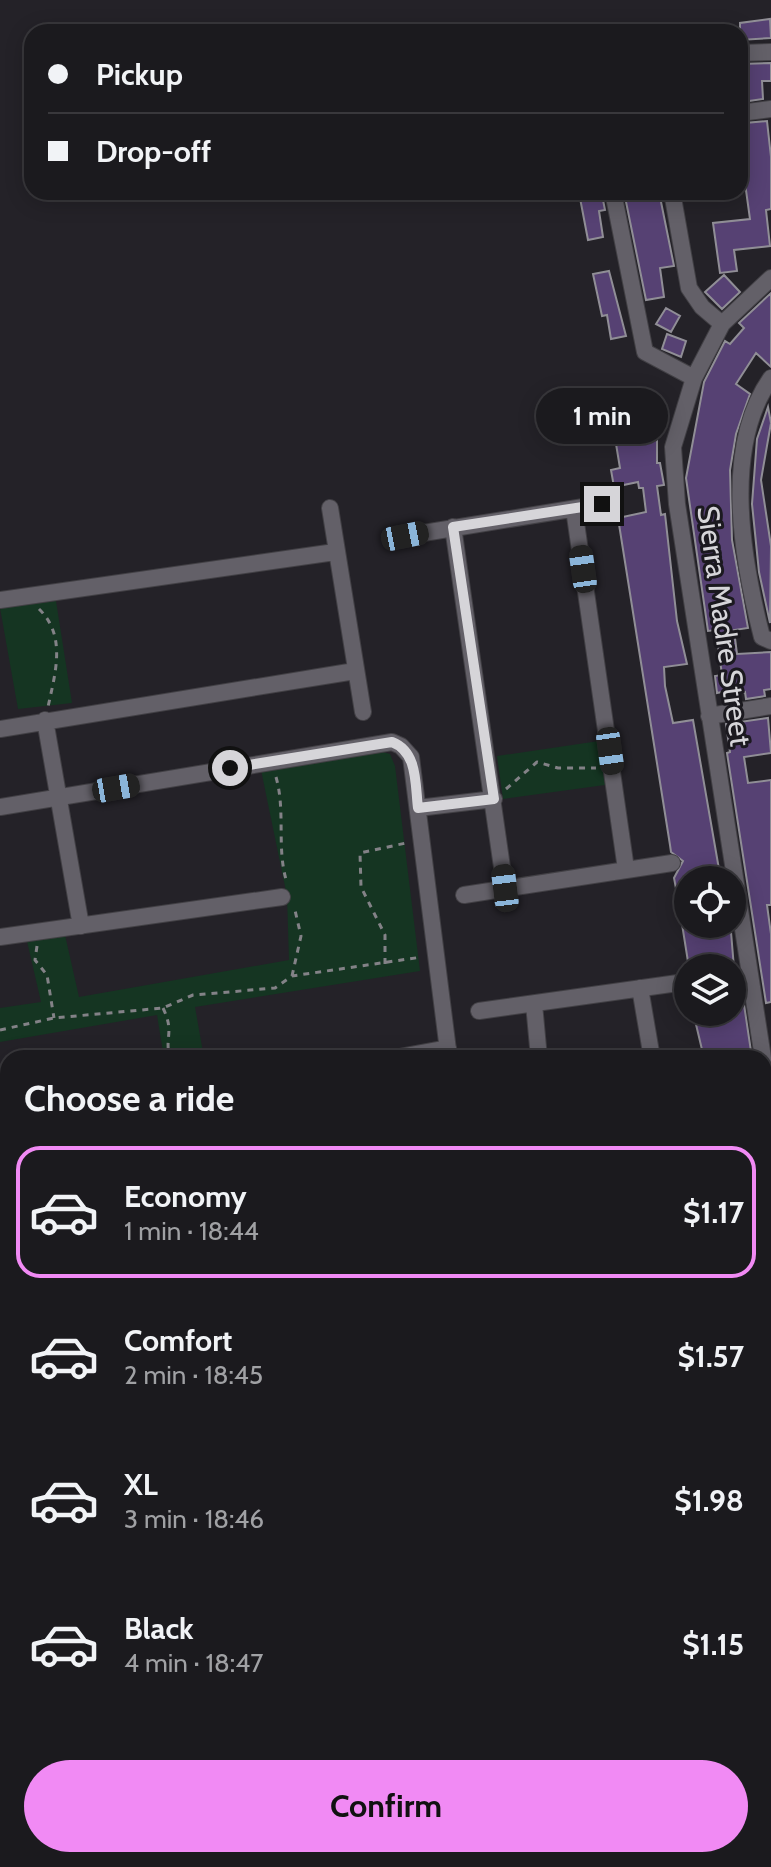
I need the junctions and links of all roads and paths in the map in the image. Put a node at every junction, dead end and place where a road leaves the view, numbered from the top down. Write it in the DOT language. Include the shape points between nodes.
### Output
graph roads {
  1 [pos="771,52"];
  2 [pos="748,53"];
  3 [pos="771,109"];
  4 [pos="748,112"];
  5 [pos="615,200"];
  6 [pos="673,200"];
  7 [pos="771,278"];
  8 [pos="722,324"];
  9 [pos="694,378"];
  10 [pos="771,378"];
  11 [pos="602,504"];
  12 [pos="330,508"];
  13 [pos="574,509"];
  14 [pos="453,527"];
  15 [pos="405,536"];
  16 [pos="335,552"];
  17 [pos="24,596"];
  18 [pos="0,600"];
  19 [pos="771,641"];
  20 [pos="355,671"];
  21 [pos="771,706"];
  22 [pos="363,712"];
  23 [pos="709,716"];
  24 [pos="45,720"];
  25 [pos="0,729"];
  26 [pos="272,761"];
  27 [pos="614,781"];
  28 [pos="60,798"];
  29 [pos="494,799"];
  30 [pos="0,807"];
  31 [pos="418,808"];
  32 [pos="421,840"];
  33 [pos="672,863"];
  34 [pos="626,869"];
  35 [pos="505,888"];
  36 [pos="287,894"];
  37 [pos="464,895"];
  38 [pos="81,926"];
  39 [pos="39,932"];
  40 [pos="0,937"];
  41 [pos="434,954"];
  42 [pos="385,964"];
  43 [pos="292,976"];
  44 [pos="674,984"];
  45 [pos="640,988"];
  46 [pos="534,1004"];
  47 [pos="163,1008"];
  48 [pos="479,1011"];
  49 [pos="54,1018"];
  50 [pos="0,1030"];
  51 [pos="168,1050"];
  52 [pos="448,1050"];
  53 [pos="538,1050"];
  54 [pos="651,1050"];
  55 [pos="762,1050"];
  1 -- 2 [label="street"];
  3 -- 4 [label="street"];
  5 -- 9 [label="street" via="645,352"];
  6 -- 8 [label="street" via="689,288"];
  7 -- 8 [label="street, Sierra Madre Street"];
  8 -- 9 [label="street, Sierra Madre Street"];
  9 -- 23 [label="street, Sierra Madre Street" via="673,447"];
  10 -- 19 [label="street" via="742,441 739,494 755,610 762,637"];
  11 -- 13 [label="street"];
  12 -- 16 [label="street"];
  13 -- 14 [label="street"];
  13 -- 27 [label="street"];
  14 -- 15 [label="street"];
  14 -- 29 [label="street"];
  16 -- 17 [label="street"];
  16 -- 20 [label="street"];
  17 -- 18 [label="street"];
  17 -- 24 [label="path" via="53,626 56,642"];
  20 -- 22 [label="street"];
  20 -- 24 [label="street"];
  21 -- 23 [label="street"];
  23 -- 55 [label="street, Sierra Madre Street"];
  24 -- 25 [label="street"];
  24 -- 28 [label="street"];
  26 -- 28 [label="street"];
  26 -- 31 [label="street" via="392,742 411,757"];
  26 -- 36 [label="path" via="282,800 280,850"];
  27 -- 29 [label="path" via="603,768 558,768 537,762"];
  27 -- 34 [label="street"];
  28 -- 30 [label="street"];
  28 -- 38 [label="street"];
  29 -- 31 [label="street"];
  29 -- 35 [label="street"];
  31 -- 32 [label="street"];
  32 -- 41 [label="street"];
  32 -- 42 [label="path" via="360,853 361,887 385,935"];
  33 -- 34 [label="street"];
  34 -- 35 [label="street"];
  35 -- 37 [label="street"];
  36 -- 38 [label="street"];
  36 -- 43 [label="path" via="301,936"];
  38 -- 39 [label="street"];
  39 -- 40 [label="street"];
  39 -- 49 [label="path" via="35,960 47,975"];
  41 -- 42 [label="path"];
  41 -- 52 [label="street"];
  42 -- 43 [label="path"];
  43 -- 47 [label="path" via="275,988 193,995"];
  44 -- 45 [label="street"];
  45 -- 46 [label="street"];
  45 -- 54 [label="street"];
  46 -- 48 [label="street"];
  46 -- 53 [label="street"];
  47 -- 49 [label="path"];
  47 -- 51 [label="path" via="172,1027"];
  49 -- 50 [label="path"];
}
